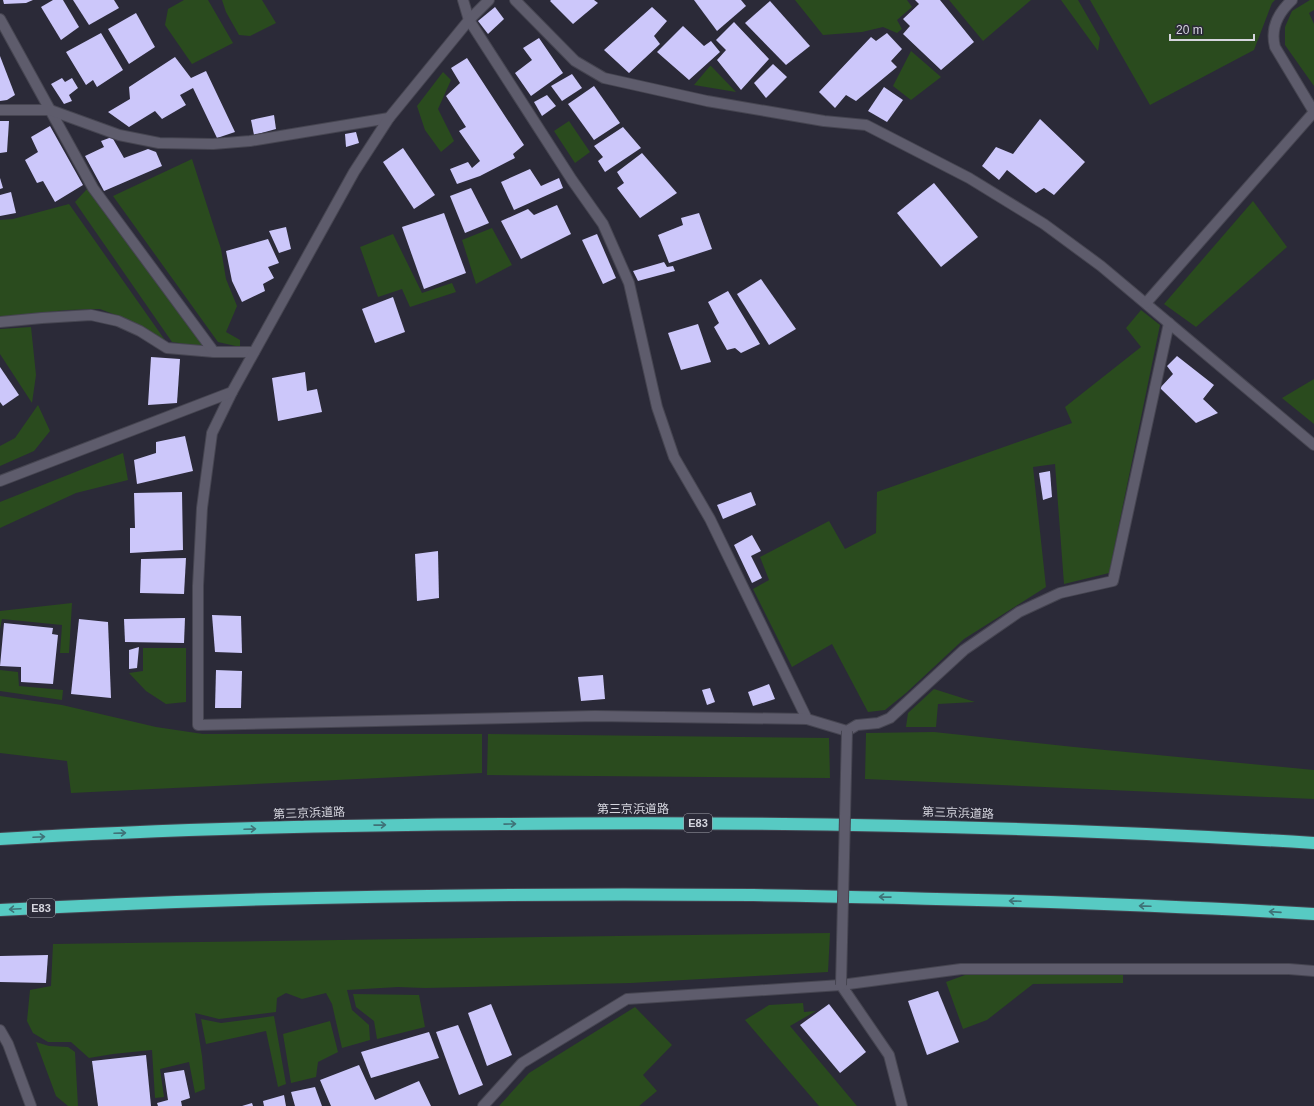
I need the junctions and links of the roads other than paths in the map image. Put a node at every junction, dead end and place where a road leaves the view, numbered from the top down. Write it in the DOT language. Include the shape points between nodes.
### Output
graph roads {
  1 [pos="463,0"];
  2 [pos="489,0"];
  3 [pos="515,0"];
  4 [pos="1292,0"];
  5 [pos="0,20"];
  6 [pos="469,20"];
  7 [pos="0,110"];
  8 [pos="50,110"];
  9 [pos="1314,112"];
  10 [pos="389,118"];
  11 [pos="1146,302"];
  12 [pos="0,322"];
  13 [pos="1169,323"];
  14 [pos="214,352"];
  15 [pos="254,352"];
  16 [pos="232,392"];
  17 [pos="1314,445"];
  18 [pos="0,481"];
  19 [pos="807,719"];
  20 [pos="847,731"];
  21 [pos="0,839"];
  22 [pos="1314,843"];
  23 [pos="0,910"];
  24 [pos="1314,914"];
  25 [pos="1314,971"];
  26 [pos="842,984"];
  27 [pos="0,1030"];
  28 [pos="31,1106"];
  29 [pos="483,1106"];
  30 [pos="902,1106"];
  1 -- 6 [label="street"];
  2 -- 6 [label="street"];
  3 -- 11 [label="street" via="575,61 604,78 707,101 824,121 866,125 968,178 1044,224"];
  4 -- 9 [label="street" via="1279,15 1275,27 1275,47"];
  5 -- 8 [label="street"];
  6 -- 10 [label="street"];
  6 -- 19 [label="street" via="603,224 629,284 657,408 674,456 710,519"];
  7 -- 8 [label="street"];
  8 -- 10 [label="street" via="119,135 159,143 213,144 250,141"];
  8 -- 14 [label="street" via="93,188"];
  9 -- 11 [label="street"];
  10 -- 15 [label="street" via="354,172"];
  11 -- 13 [label="street"];
  12 -- 14 [label="street" via="92,315 118,320 167,348"];
  13 -- 17 [label="street"];
  13 -- 20 [label="street" via="1114,581 1060,593 1019,612 964,650 890,718 878,723 856,725"];
  14 -- 15 [label="street"];
  15 -- 16 [label="street"];
  16 -- 18 [label="street"];
  16 -- 19 [label="street" via="212,433 202,508 198,586 198,725 595,716"];
  19 -- 20 [label="street"];
  20 -- 26 [label="street, bridge"];
  21 -- 22 [label="highway, 第三京浜道路 / E83, one-way" via="362,825 637,822 930,826"];
  24 -- 23 [label="highway, E83, one-way" via="1223,908 929,898 637,894 369,896"];
  25 -- 26 [label="street" via="962,969"];
  26 -- 29 [label="street" via="627,999 522,1063"];
  26 -- 30 [label="street" via="889,1055"];
  27 -- 28 [label="street" via="8,1044"];
}
